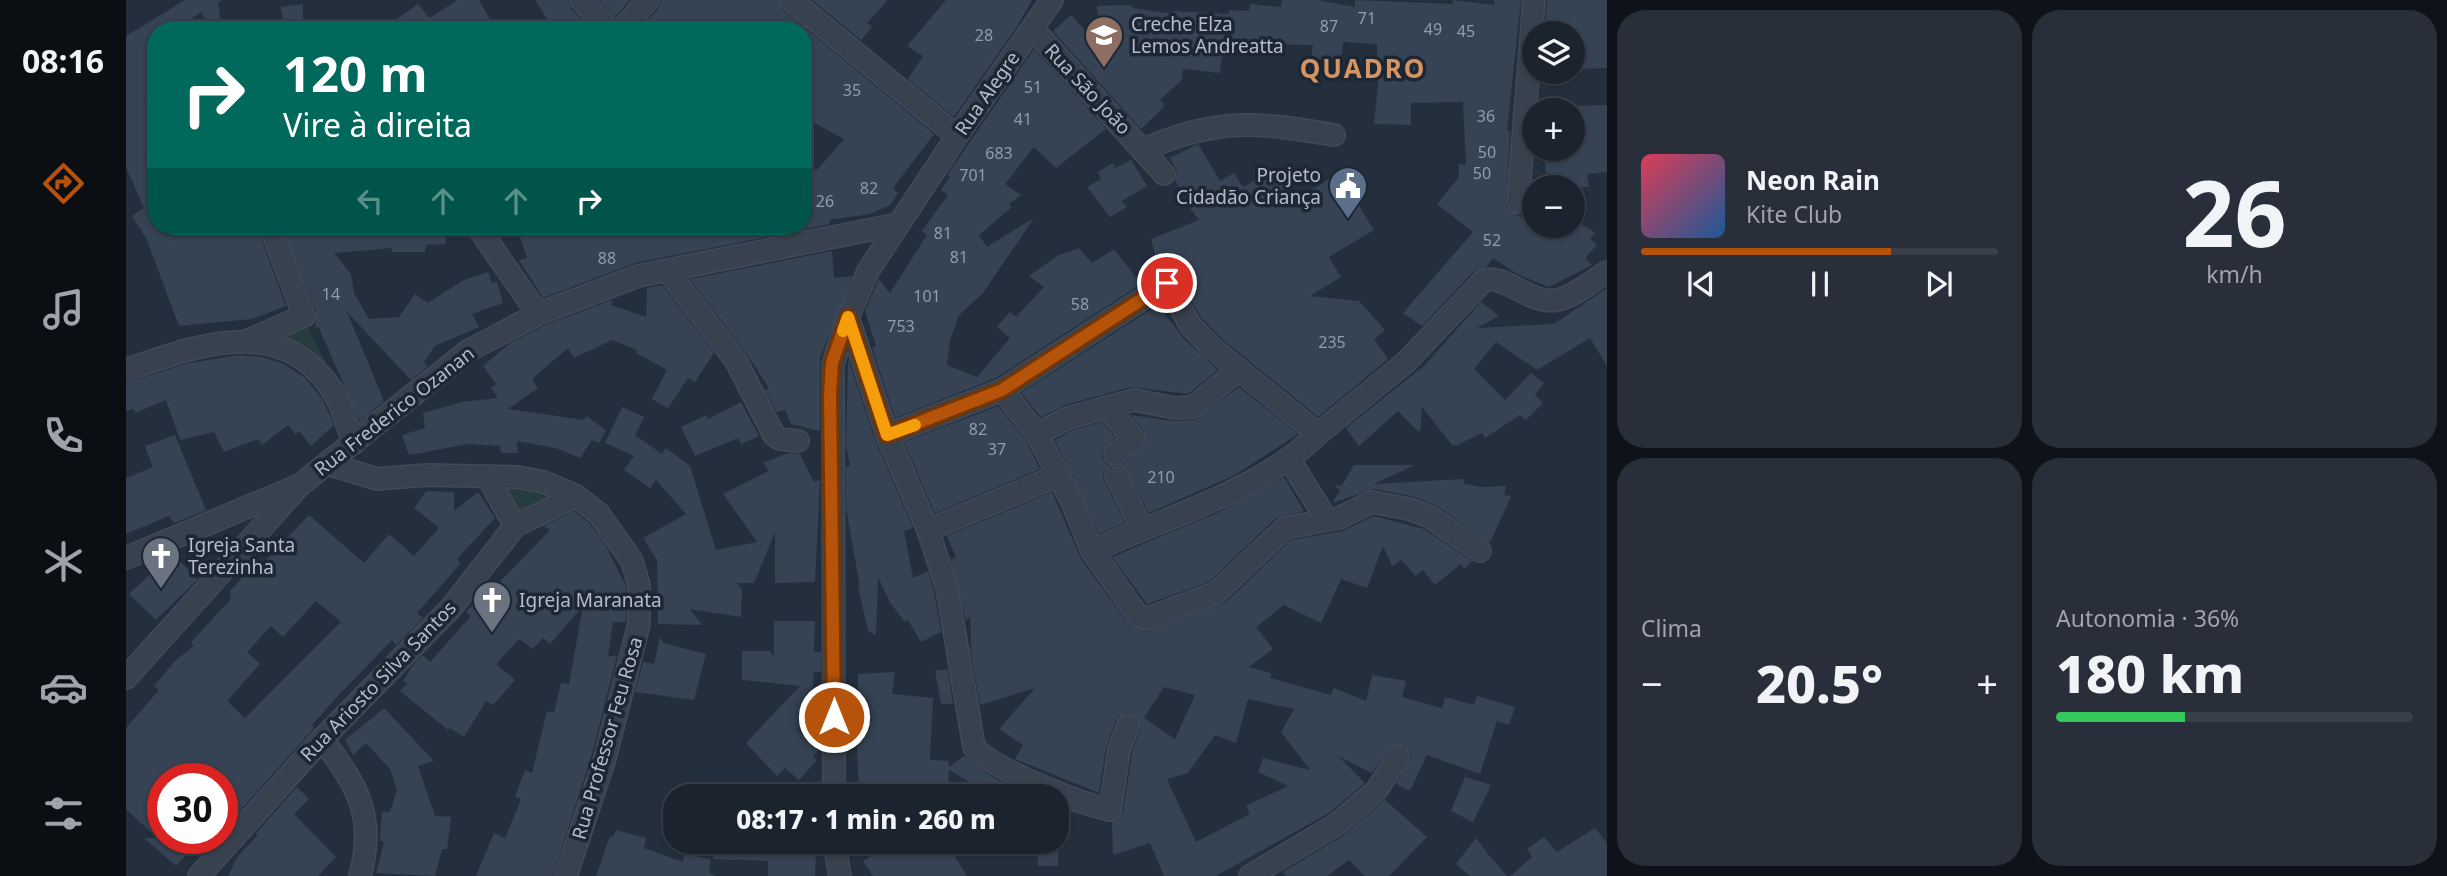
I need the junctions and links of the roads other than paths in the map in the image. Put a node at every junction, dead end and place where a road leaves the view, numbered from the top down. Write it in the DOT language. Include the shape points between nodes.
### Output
graph roads {
  1 [pos="581,0"];
  2 [pos="648,0"];
  3 [pos="791,0"];
  4 [pos="1052,0"];
  5 [pos="1534,0"];
  6 [pos="601,21"];
  7 [pos="629,21"];
  8 [pos="1033,29"];
  9 [pos="1334,135"];
  10 [pos="957,136"];
  11 [pos="1143,150"];
  12 [pos="1164,174"];
  13 [pos="1518,202"];
  14 [pos="899,224"];
  15 [pos="483,235"];
  16 [pos="793,235"];
  17 [pos="274,236"];
  18 [pos="802,242"];
  19 [pos="667,270"];
  20 [pos="1607,272"];
  21 [pos="538,314"];
  22 [pos="848,317"];
  23 [pos="249,340"];
  24 [pos="126,370"];
  25 [pos="1239,370"];
  26 [pos="1002,390"];
  27 [pos="1106,407"];
  28 [pos="1037,434"];
  29 [pos="1318,434"];
  30 [pos="887,435"];
  31 [pos="798,441"];
  32 [pos="354,443"];
  33 [pos="1289,459"];
  34 [pos="328,464"];
  35 [pos="487,476"];
  36 [pos="1057,476"];
  37 [pos="300,485"];
  38 [pos="576,496"];
  39 [pos="1327,520"];
  40 [pos="515,526"];
  41 [pos="1142,529"];
  42 [pos="928,530"];
  43 [pos="1092,551"];
  44 [pos="1480,551"];
  45 [pos="126,558"];
  46 [pos="126,678"];
  47 [pos="1128,726"];
  48 [pos="322,739"];
  49 [pos="1398,757"];
  50 [pos="834,784"];
  51 [pos="836,854"];
  52 [pos="199,876"];
  53 [pos="360,876"];
  54 [pos="566,876"];
  55 [pos="840,876"];
  56 [pos="1250,876"];
  1 -- 6 [label="street"];
  2 -- 7 [label="street"];
  3 -- 10 [label="street"];
  4 -- 8 [label="street, Rua Alegre"];
  5 -- 13 [label="street"];
  8 -- 10 [label="street, Rua Alegre"];
  8 -- 11 [label="street, Rua São João"];
  9 -- 11 [label="street, Rua São João" via="1244,122 1203,128"];
  10 -- 14 [label="street, Rua Alegre"];
  11 -- 12 [label="street, Rua São João"];
  14 -- 18 [label="street, Rua Frederico Ozanan"];
  14 -- 22 [label="street, Rua Alegre" via="868,271"];
  15 -- 21 [label="street"];
  16 -- 18 [label="street"];
  17 -- 23 [label="street" via="304,316"];
  18 -- 19 [label="street, Rua Frederico Ozanan"];
  19 -- 21 [label="street, Rua Frederico Ozanan" via="638,276"];
  19 -- 31 [label="street" via="736,361 774,435"];
  20 -- 29 [label="street" via="1557,300 1484,280 1406,362"];
  21 -- 32 [label="street, Rua Frederico Ozanan" via="468,351"];
  22 -- 30 [label="street"];
  22 -- 50 [label="street, Rua Alegre" via="832,363 830,395"];
  23 -- 24 [label="street" via="209,342"];
  23 -- 32 [label="street" via="290,352 320,373 335,395"];
  25 -- 26 [label="street" via="1190,325 1167,283"];
  25 -- 27 [label="street" via="1193,407 1135,400"];
  25 -- 29 [label="street"];
  26 -- 28 [label="street"];
  26 -- 30 [label="street"];
  27 -- 28 [label="street" via="1068,418"];
  27 -- 41 [label="street" via="1134,439 1116,464"];
  28 -- 36 [label="street"];
  29 -- 33 [label="street"];
  30 -- 42 [label="street"];
  32 -- 34 [label="street, Rua Frederico Ozanan"];
  33 -- 39 [label="street"];
  33 -- 41 [label="street"];
  34 -- 35 [label="street, Rua Professor Feu Rosa" via="377,479"];
  34 -- 37 [label="street, Rua Frederico Ozanan"];
  35 -- 38 [label="street, Rua Professor Feu Rosa" via="544,482"];
  35 -- 40 [label="street"];
  36 -- 42 [label="street"];
  36 -- 43 [label="street"];
  37 -- 45 [label="street"];
  37 -- 46 [label="street, Rua Frederico Ozanan"];
  38 -- 40 [label="street"];
  38 -- 54 [label="street, Rua Professor Feu Rosa" via="599,514 632,561 639,585 639,624 605,758"];
  39 -- 43 [label="street" via="1285,528 1216,593 1150,619 1136,613"];
  39 -- 44 [label="street" via="1379,501 1430,517"];
  40 -- 48 [label="street, Rua Ariosto Silva Santos" via="450,609"];
  41 -- 43 [label="street"];
  42 -- 47 [label="street" via="952,611 974,747 986,758 1062,796 1110,810 1119,750"];
  48 -- 52 [label="street, Rua Ariosto Silva Santos"];
  48 -- 53 [label="street" via="348,773 365,809 368,845"];
  49 -- 56 [label="street" via="1376,791 1337,824"];
  51 -- 55 [label="street"];
}
